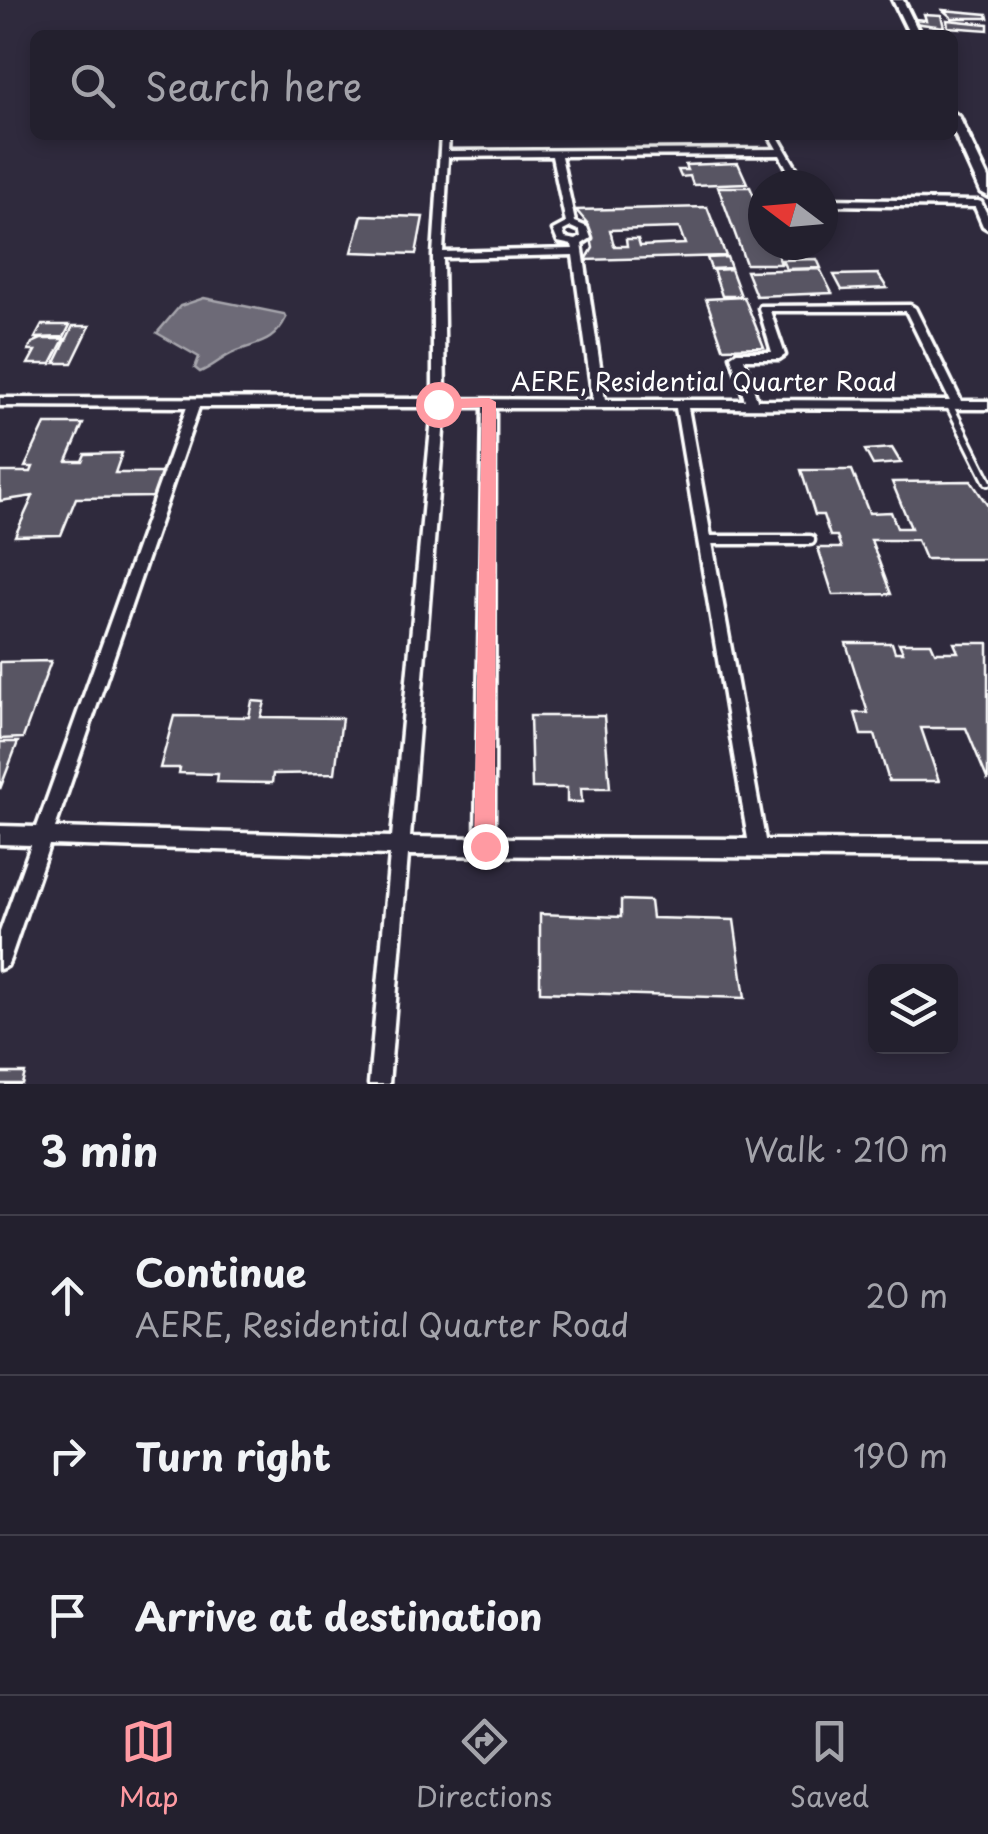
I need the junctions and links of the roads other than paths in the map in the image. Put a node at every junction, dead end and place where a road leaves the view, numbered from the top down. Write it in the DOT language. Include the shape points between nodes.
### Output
graph roads {
  1 [pos="898,0"];
  2 [pos="912,30"];
  3 [pos="958,128"];
  4 [pos="445,140"];
  5 [pos="737,140"];
  6 [pos="775,140"];
  7 [pos="742,152"];
  8 [pos="781,152"];
  9 [pos="444,154"];
  10 [pos="556,154"];
  11 [pos="792,170"];
  12 [pos="988,192"];
  13 [pos="838,202"];
  14 [pos="988,226"];
  15 [pos="578,248"];
  16 [pos="438,255"];
  17 [pos="598,401"];
  18 [pos="0,402"];
  19 [pos="194,402"];
  20 [pos="489,402"];
  21 [pos="681,403"];
  22 [pos="438,404"];
  23 [pos="752,404"];
  24 [pos="953,404"];
  25 [pos="988,404"];
  26 [pos="988,482"];
  27 [pos="705,540"];
  28 [pos="810,540"];
  29 [pos="0,835"];
  30 [pos="45,836"];
  31 [pos="399,846"];
  32 [pos="485,846"];
  33 [pos="758,849"];
  34 [pos="988,850"];
  35 [pos="0,959"];
  36 [pos="379,1084"];
  1 -- 2 [label="street"];
  3 -- 12 [label="street"];
  4 -- 9 [label="street"];
  5 -- 7 [label="street"];
  6 -- 8 [label="street"];
  7 -- 8 [label="street"];
  7 -- 10 [label="street"];
  8 -- 11 [label="street"];
  9 -- 10 [label="street"];
  9 -- 16 [label="street"];
  10 -- 15 [label="street" via="571,224 584,228"];
  13 -- 14 [label="street" via="978,204"];
  15 -- 16 [label="street"];
  15 -- 17 [label="street"];
  16 -- 22 [label="street"];
  17 -- 20 [label="street, AERE, Residential Quarter Road"];
  17 -- 21 [label="street, AERE, Residential Quarter Road"];
  18 -- 19 [label="street, AERE, Residential Quarter Road"];
  19 -- 22 [label="street, AERE, Residential Quarter Road"];
  19 -- 30 [label="street"];
  20 -- 22 [label="street, AERE, Residential Quarter Road"];
  20 -- 32 [label="street"];
  21 -- 23 [label="street, AERE, Residential Quarter Road"];
  21 -- 27 [label="street"];
  22 -- 31 [label="street"];
  23 -- 24 [label="street, AERE, Residential Quarter Road"];
  23 -- 24 [label="street" via="737,356 780,355 764,308 910,308"];
  24 -- 25 [label="street, AERE, Residential Quarter Road"];
  24 -- 26 [label="lane"];
  27 -- 28 [label="lane"];
  27 -- 33 [label="street"];
  29 -- 30 [label="street"];
  30 -- 31 [label="street"];
  30 -- 35 [label="street"];
  31 -- 32 [label="street"];
  31 -- 36 [label="street"];
  32 -- 33 [label="street"];
  33 -- 34 [label="street"];
}
